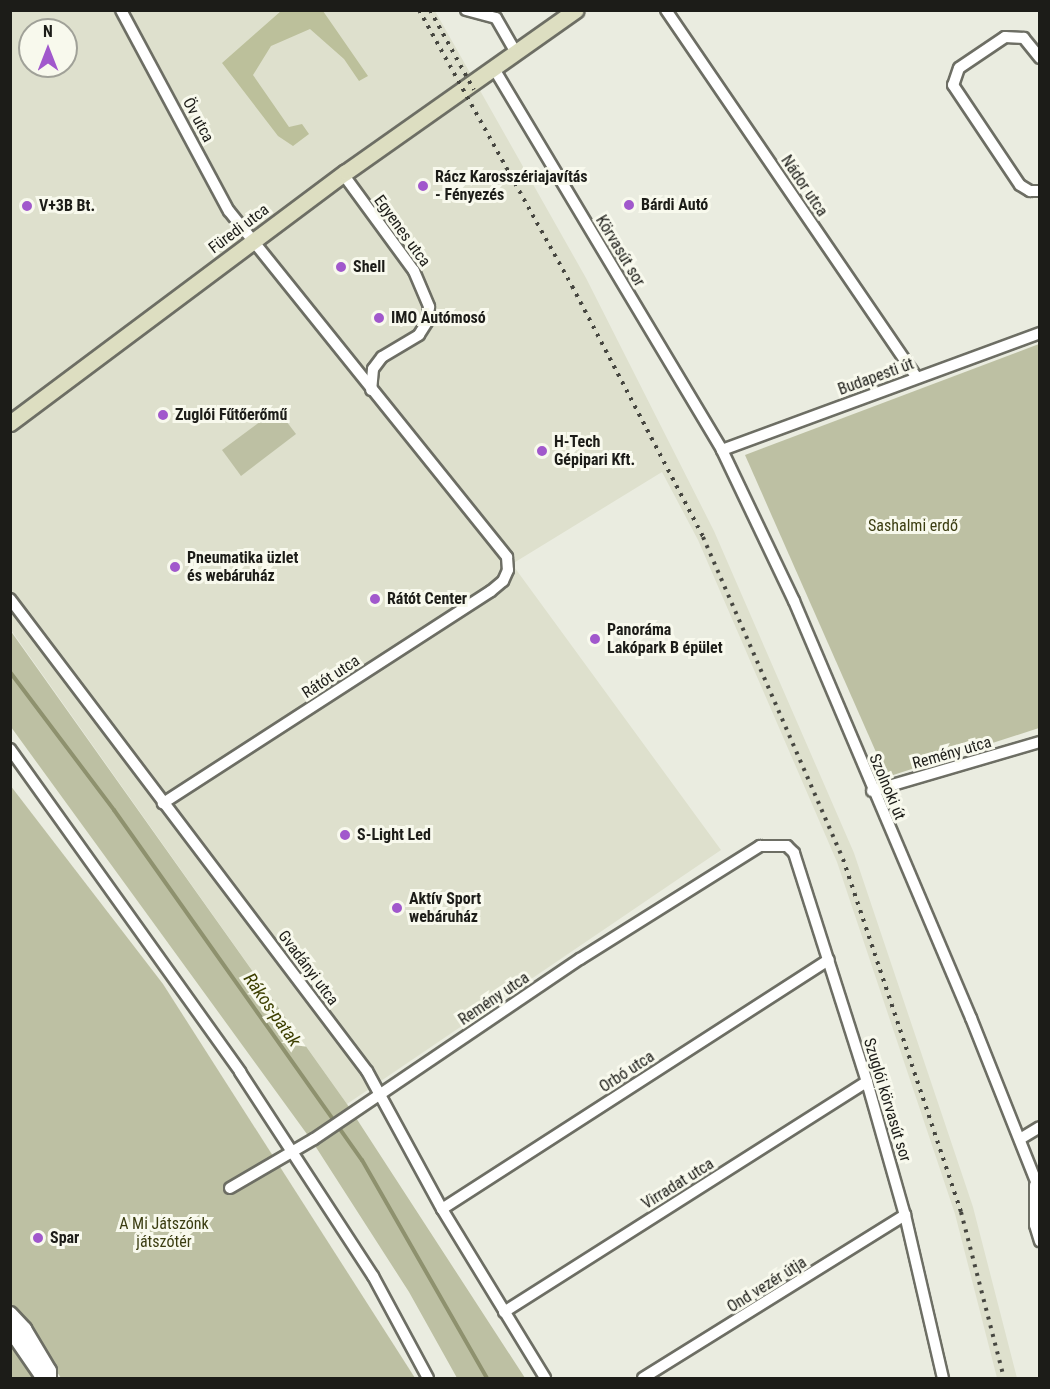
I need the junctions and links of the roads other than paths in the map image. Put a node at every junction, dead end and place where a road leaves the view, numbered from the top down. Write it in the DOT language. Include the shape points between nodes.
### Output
graph roads {
  1 [pos="121,10"];
  2 [pos="466,10"];
  3 [pos="576,10"];
  4 [pos="666,10"];
  5 [pos="515,51"];
  6 [pos="1040,58"];
  7 [pos="493,67"];
  8 [pos="343,174"];
  9 [pos="1040,191"];
  10 [pos="251,243"];
  11 [pos="1040,333"];
  12 [pos="917,378"];
  13 [pos="372,390"];
  14 [pos="10,423"];
  15 [pos="722,450"];
  16 [pos="10,599"];
  17 [pos="1040,742"];
  18 [pos="11,751"];
  19 [pos="872,791"];
  20 [pos="163,803"];
  21 [pos="778,844"];
  22 [pos="829,960"];
  23 [pos="867,1082"];
  24 [pos="381,1096"];
  25 [pos="1040,1127"];
  26 [pos="1020,1139"];
  27 [pos="292,1153"];
  28 [pos="1037,1186"];
  29 [pos="230,1188"];
  30 [pos="442,1209"];
  31 [pos="905,1215"];
  32 [pos="1040,1241"];
  33 [pos="504,1312"];
  34 [pos="10,1314"];
  35 [pos="10,1329"];
  36 [pos="44,1378"];
  37 [pos="49,1378"];
  38 [pos="428,1378"];
  39 [pos="545,1378"];
  40 [pos="643,1378"];
  41 [pos="943,1378"];
  1 -- 10 [label="street, Öv utca" via="229,211"];
  2 -- 5 [label="street" via="496,18"];
  3 -- 5 [label="main road, Füredi utca"];
  4 -- 12 [label="street, Nádor utca"];
  5 -- 7 [label="main road, Füredi utca"];
  6 -- 9 [label="street" via="1024,38 1005,37 959,68 953,85 1020,185 1030,192"];
  7 -- 8 [label="main road, Füredi utca"];
  7 -- 15 [label="street, Körvasút sor"];
  8 -- 10 [label="main road, Füredi utca"];
  8 -- 13 [label="street, Egyenes utca" via="414,272 428,305 427,322 419,335 382,357 373,369"];
  10 -- 13 [label="street"];
  10 -- 14 [label="main road, Füredi utca"];
  11 -- 12 [label="street, Budapesti út"];
  12 -- 15 [label="street, Budapesti út"];
  13 -- 20 [label="street, Rátót utca" via="507,558 504,581"];
  15 -- 19 [label="street, Szolnoki út" via="794,602"];
  16 -- 20 [label="street, Gvadányi utca"];
  17 -- 19 [label="street, Remény utca"];
  18 -- 27 [label="street" via="240,1072"];
  19 -- 26 [label="street, Szolnoki út"];
  20 -- 24 [label="street, Gvadányi utca" via="367,1071"];
  21 -- 22 [label="street, Szuglói körvasút sor" via="794,853"];
  21 -- 24 [label="street, Remény utca" via="760,846 580,958"];
  22 -- 23 [label="street, Szuglói körvasút sor"];
  22 -- 30 [label="street, Orbó utca"];
  23 -- 31 [label="street, Szuglói körvasút sor"];
  23 -- 33 [label="street, Virradat utca"];
  24 -- 27 [label="street, Remény utca"];
  24 -- 30 [label="street, Gvadányi utca"];
  25 -- 26 [label="street"];
  26 -- 28 [label="street"];
  27 -- 29 [label="street, Remény utca"];
  27 -- 38 [label="street" via="373,1276"];
  28 -- 32 [label="street" via="1035,1225"];
  30 -- 33 [label="street, Gvadányi utca"];
  31 -- 40 [label="street, Ond vezér útja"];
  31 -- 41 [label="street, Szuglói körvasút sor"];
  33 -- 39 [label="street, Gvadányi utca"];
  34 -- 37 [label="street" via="24,1329 49,1371"];
  35 -- 36 [label="street"];
}
